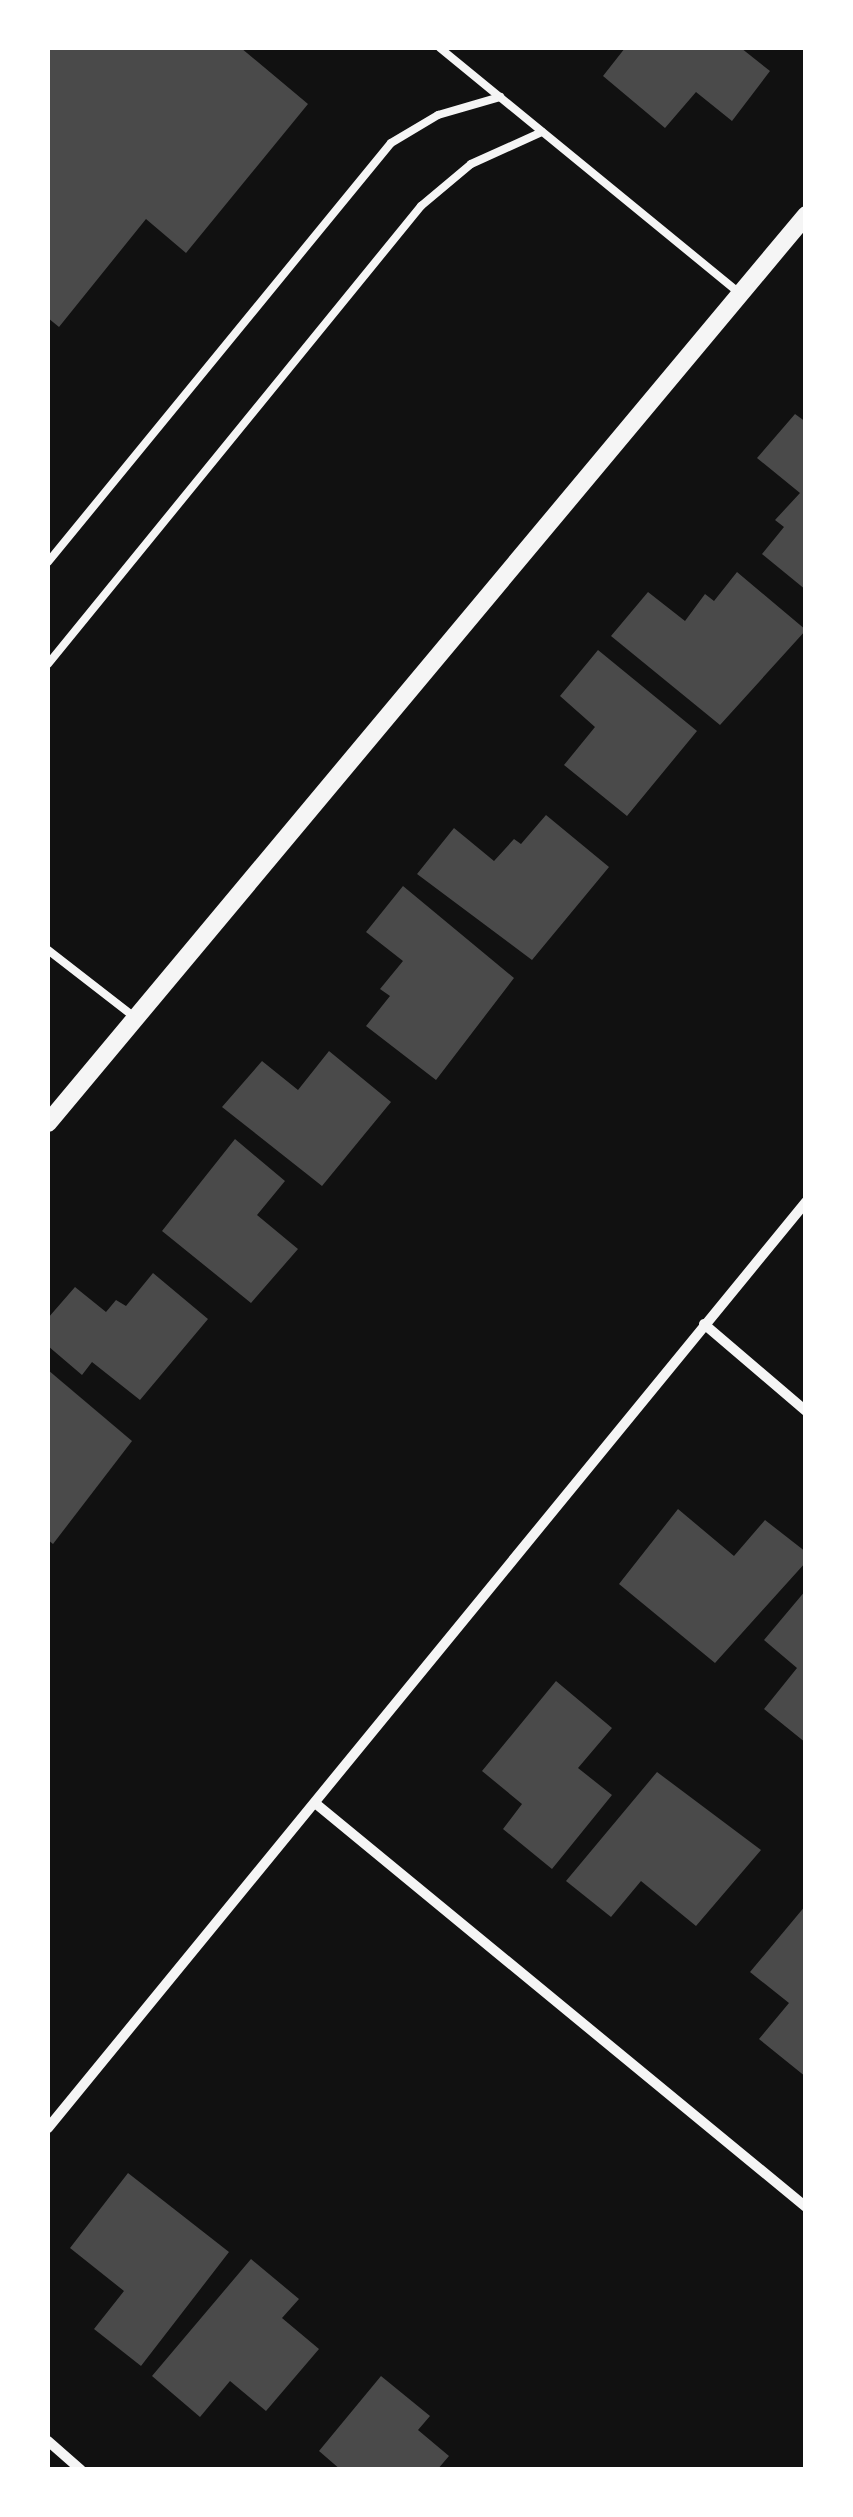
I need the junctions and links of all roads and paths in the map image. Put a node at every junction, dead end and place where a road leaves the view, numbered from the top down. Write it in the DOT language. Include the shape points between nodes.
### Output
graph roads {
  1 [pos="440,48"];
  2 [pos="500,97"];
  3 [pos="542,132"];
  4 [pos="806,214"];
  5 [pos="740,294"];
  6 [pos="48,562"];
  7 [pos="48,664"];
  8 [pos="48,950"];
  9 [pos="134,1016"];
  10 [pos="48,1123"];
  11 [pos="806,1202"];
  12 [pos="704,1324"];
  13 [pos="806,1412"];
  14 [pos="316,1803"];
  15 [pos="48,2128"];
  16 [pos="806,2207"];
  17 [pos="48,2442"];
  18 [pos="81,2470"];
  1 -- 2 [label="lane"];
  2 -- 3 [label="lane"];
  2 -- 6 [label="lane" via="438,116 392,142"];
  3 -- 5 [label="lane"];
  3 -- 7 [label="lane" via="471,164 421,206"];
  4 -- 5 [label="street"];
  5 -- 9 [label="street"];
  8 -- 9 [label="lane"];
  9 -- 10 [label="street"];
  11 -- 12 [label="street"];
  12 -- 13 [label="street"];
  12 -- 14 [label="street"];
  14 -- 15 [label="street"];
  14 -- 16 [label="street"];
  17 -- 18 [label="street"];
}
